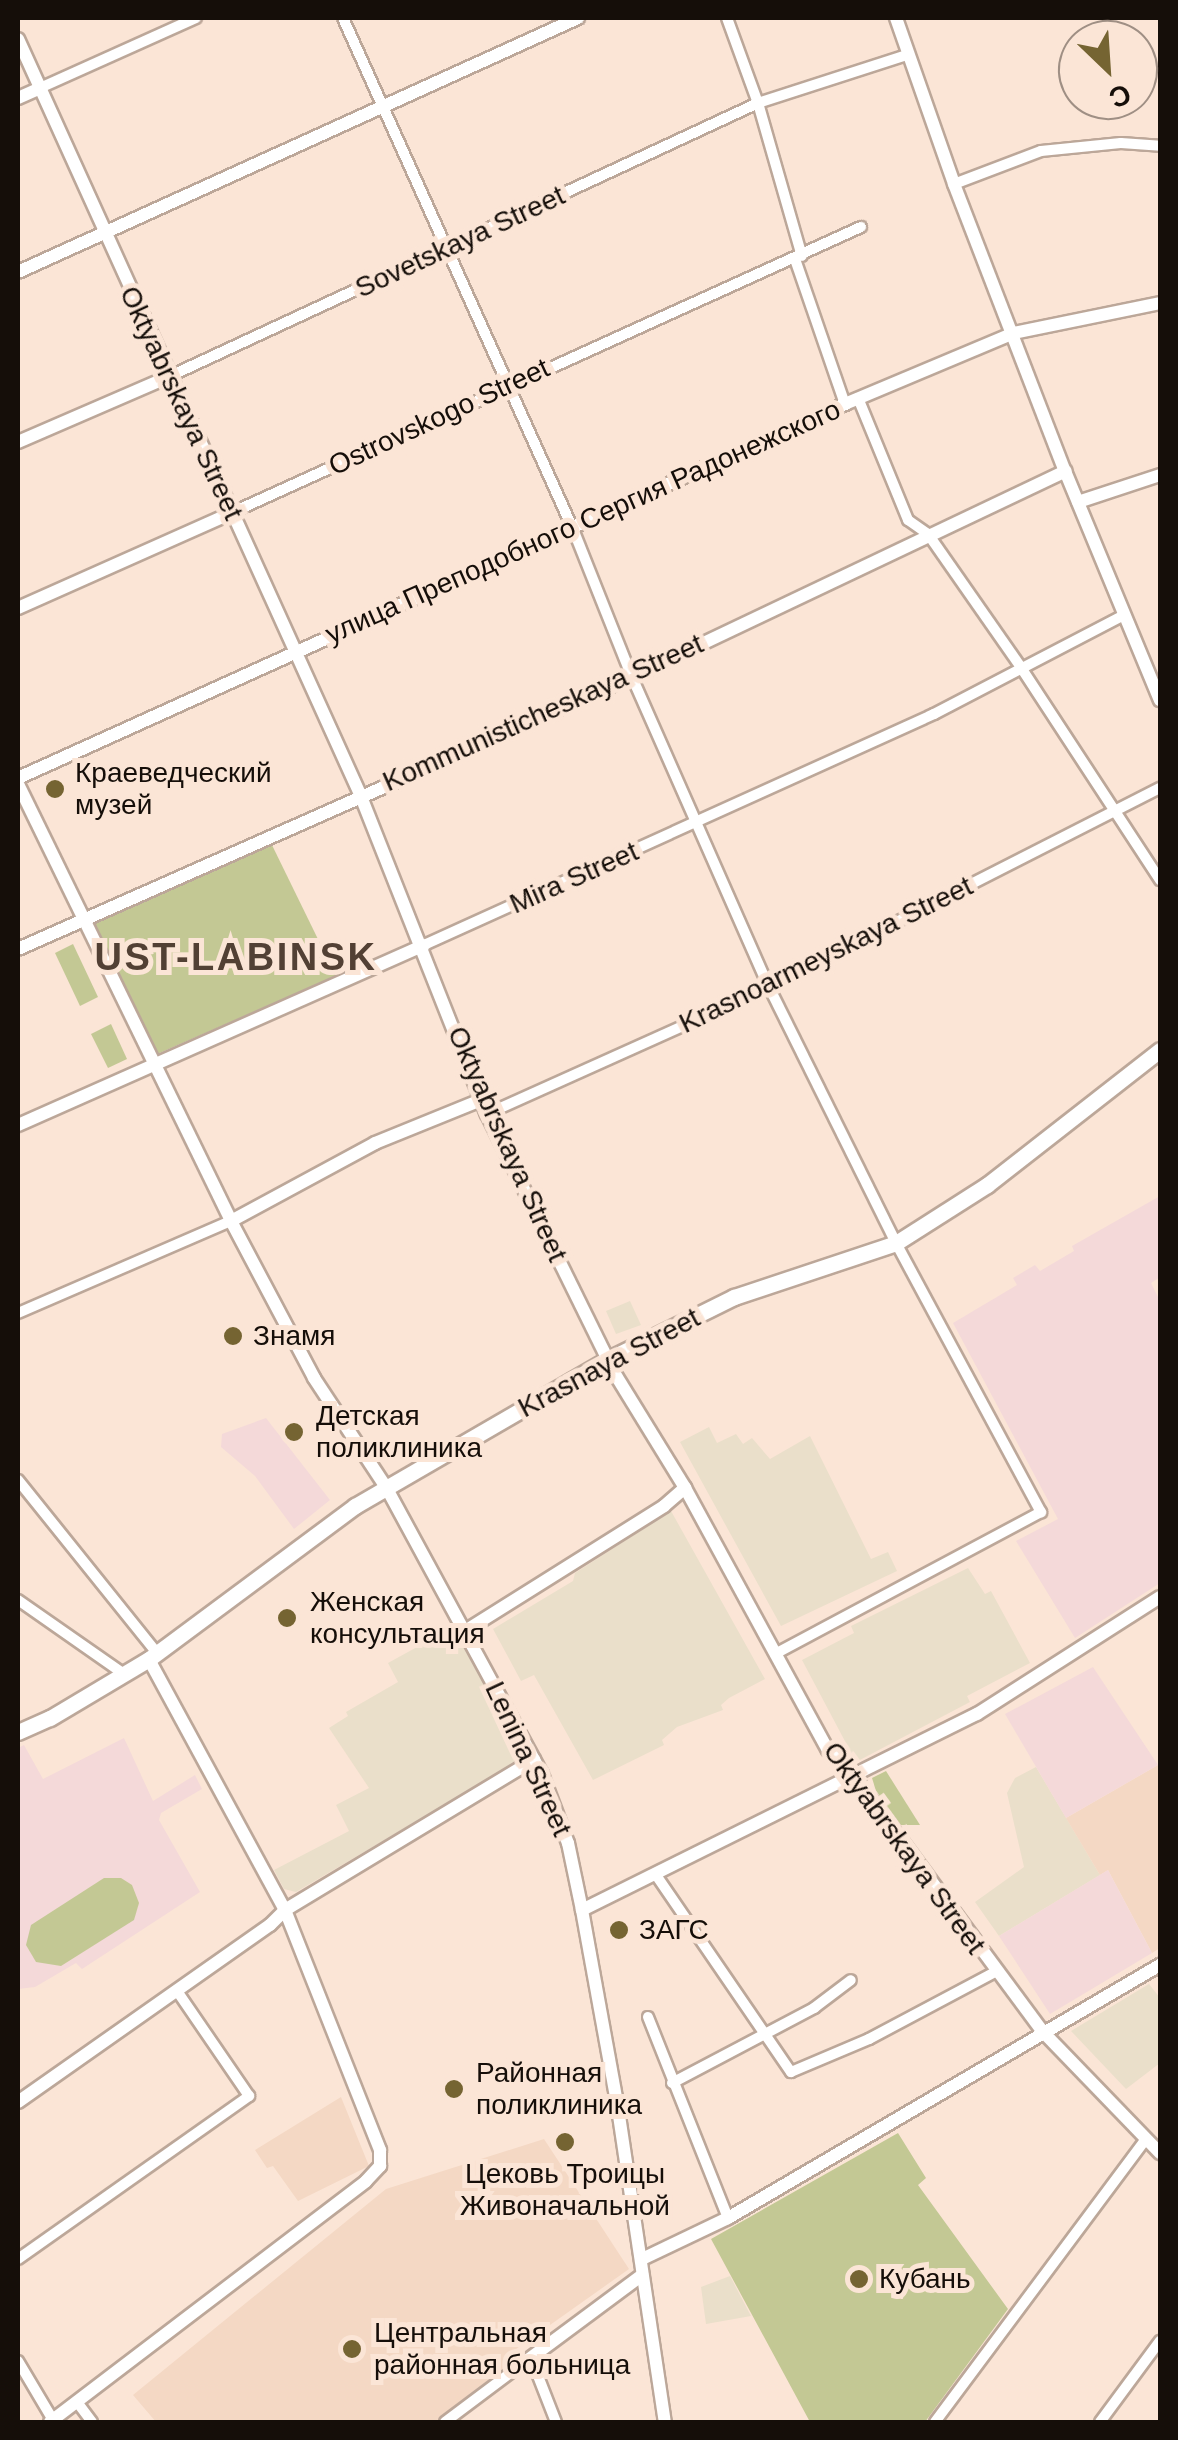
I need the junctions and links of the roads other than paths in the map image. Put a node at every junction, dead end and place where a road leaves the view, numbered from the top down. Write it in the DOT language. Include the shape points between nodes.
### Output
graph roads {
  1 [pos="196,18"];
  2 [pos="343,18"];
  3 [pos="578,18"];
  4 [pos="726,18"];
  5 [pos="896,18"];
  6 [pos="18,39"];
  7 [pos="907,55"];
  8 [pos="40,88"];
  9 [pos="18,98"];
  10 [pos="758,103"];
  11 [pos="382,108"];
  12 [pos="1160,146"];
  13 [pos="954,184"];
  14 [pos="861,227"];
  15 [pos="103,230"];
  16 [pos="445,248"];
  17 [pos="799,257"];
  18 [pos="18,272"];
  19 [pos="1160,303"];
  20 [pos="1014,333"];
  21 [pos="168,377"];
  22 [pos="508,385"];
  23 [pos="858,398"];
  24 [pos="844,404"];
  25 [pos="18,442"];
  26 [pos="1065,471"];
  27 [pos="1160,475"];
  28 [pos="1078,502"];
  29 [pos="231,512"];
  30 [pos="573,529"];
  31 [pos="928,534"];
  32 [pos="18,608"];
  33 [pos="1124,615"];
  34 [pos="296,652"];
  35 [pos="1020,666"];
  36 [pos="632,678"];
  37 [pos="1160,700"];
  38 [pos="18,781"];
  39 [pos="1160,788"];
  40 [pos="360,794"];
  41 [pos="1117,810"];
  42 [pos="696,824"];
  43 [pos="1160,880"];
  44 [pos="84,919"];
  45 [pos="424,945"];
  46 [pos="18,949"];
  47 [pos="769,988"];
  48 [pos="1160,1050"];
  49 [pos="154,1065"];
  50 [pos="484,1107"];
  51 [pos="18,1125"];
  52 [pos="231,1222"];
  53 [pos="896,1243"];
  54 [pos="18,1313"];
  55 [pos="608,1360"];
  56 [pos="18,1480"];
  57 [pos="386,1487"];
  58 [pos="685,1488"];
  59 [pos="1160,1597"];
  60 [pos="18,1600"];
  61 [pos="465,1631"];
  62 [pos="777,1653"];
  63 [pos="153,1656"];
  64 [pos="124,1674"];
  65 [pos="18,1732"];
  66 [pos="534,1760"];
  67 [pos="855,1778"];
  68 [pos="656,1876"];
  69 [pos="285,1910"];
  70 [pos="582,1910"];
  71 [pos="1160,1966"];
  72 [pos="995,1972"];
  73 [pos="851,1980"];
  74 [pos="176,1991"];
  75 [pos="648,2017"];
  76 [pos="1044,2033"];
  77 [pos="767,2034"];
  78 [pos="672,2084"];
  79 [pos="18,2102"];
  80 [pos="1146,2140"];
  81 [pos="1160,2153"];
  82 [pos="728,2218"];
  83 [pos="18,2259"];
  84 [pos="642,2259"];
  85 [pos="642,2275"];
  86 [pos="1160,2342"];
  87 [pos="528,2360"];
  88 [pos="18,2361"];
  89 [pos="77,2402"];
  90 [pos="52,2421"];
  91 [pos="92,2422"];
  92 [pos="445,2422"];
  93 [pos="556,2422"];
  94 [pos="664,2422"];
  95 [pos="934,2422"];
  96 [pos="1100,2422"];
  1 -- 8 [label="street"];
  2 -- 11 [label="street"];
  3 -- 11 [label="street"];
  4 -- 10 [label="street"];
  5 -- 7 [label="street"];
  6 -- 8 [label="street, Oktyabrskaya Street"];
  7 -- 10 [label="street, Sovetskaya Street"];
  7 -- 13 [label="street"];
  8 -- 9 [label="street"];
  8 -- 15 [label="street, Oktyabrskaya Street"];
  10 -- 16 [label="street, Sovetskaya Street"];
  10 -- 17 [label="street"];
  11 -- 15 [label="street"];
  11 -- 16 [label="street"];
  12 -- 13 [label="street" via="1041,151"];
  13 -- 20 [label="street"];
  14 -- 17 [label="street, Ostrovskogo Street"];
  15 -- 18 [label="street"];
  15 -- 21 [label="street, Oktyabrskaya Street"];
  16 -- 21 [label="street, Sovetskaya Street"];
  16 -- 22 [label="street"];
  17 -- 22 [label="street, Ostrovskogo Street"];
  17 -- 24 [label="street"];
  19 -- 20 [label="street, улица Преподобного Сергия Радонежского"];
  20 -- 23 [label="street, улица Преподобного Сергия Радонежского"];
  20 -- 26 [label="street"];
  21 -- 25 [label="street, Sovetskaya Street"];
  21 -- 29 [label="street, Oktyabrskaya Street"];
  22 -- 29 [label="street, Ostrovskogo Street"];
  22 -- 30 [label="street"];
  23 -- 24 [label="street, улица Преподобного Сергия Радонежского"];
  23 -- 31 [label="street" via="908,520"];
  24 -- 30 [label="street, улица Преподобного Сергия Радонежского"];
  26 -- 28 [label="street"];
  26 -- 31 [label="street, Kommunisticheskaya Street"];
  27 -- 28 [label="street"];
  28 -- 33 [label="street"];
  29 -- 32 [label="street, Ostrovskogo Street"];
  29 -- 34 [label="street, Oktyabrskaya Street"];
  30 -- 34 [label="street, улица Преподобного Сергия Радонежского"];
  30 -- 36 [label="street"];
  31 -- 35 [label="street"];
  31 -- 36 [label="street, Kommunisticheskaya Street"];
  33 -- 35 [label="street, Mira Street"];
  33 -- 37 [label="street"];
  34 -- 38 [label="street, улица Преподобного Сергия Радонежского"];
  34 -- 40 [label="street, Oktyabrskaya Street"];
  35 -- 41 [label="street"];
  35 -- 42 [label="street, Mira Street" via="934,714"];
  36 -- 40 [label="street, Kommunisticheskaya Street"];
  36 -- 42 [label="street"];
  38 -- 44 [label="street, Lenina Street"];
  39 -- 41 [label="street, Krasnoarmeyskaya Street"];
  40 -- 44 [label="street, Kommunisticheskaya Street"];
  40 -- 45 [label="street, Oktyabrskaya Street"];
  41 -- 43 [label="street"];
  41 -- 47 [label="street, Krasnoarmeyskaya Street"];
  42 -- 45 [label="street, Mira Street"];
  42 -- 47 [label="street"];
  44 -- 46 [label="street, Kommunisticheskaya Street"];
  44 -- 49 [label="street, Lenina Street"];
  45 -- 49 [label="street, Mira Street"];
  45 -- 50 [label="street, Oktyabrskaya Street"];
  47 -- 50 [label="street, Krasnoarmeyskaya Street"];
  47 -- 53 [label="street"];
  48 -- 53 [label="main road, Krasnaya Street" via="986,1185"];
  49 -- 51 [label="street, Mira Street"];
  49 -- 52 [label="street, Lenina Street"];
  50 -- 52 [label="street, Krasnoarmeyskaya Street" via="375,1144"];
  50 -- 55 [label="street, Oktyabrskaya Street"];
  52 -- 54 [label="street, Krasnoarmeyskaya Street"];
  52 -- 57 [label="street, Lenina Street" via="314,1378"];
  53 -- 55 [label="main road, Krasnaya Street" via="734,1297"];
  53 -- 62 [label="street" via="1041,1512"];
  55 -- 57 [label="main road, Krasnaya Street"];
  55 -- 58 [label="street, Oktyabrskaya Street"];
  56 -- 63 [label="street"];
  57 -- 61 [label="street, Lenina Street"];
  57 -- 63 [label="main road, Krasnaya Street"];
  58 -- 61 [label="street"];
  58 -- 62 [label="street, Oktyabrskaya Street"];
  59 -- 67 [label="street" via="977,1714"];
  60 -- 64 [label="street"];
  61 -- 66 [label="street, Lenina Street"];
  62 -- 67 [label="street, Oktyabrskaya Street" via="828,1750"];
  63 -- 64 [label="main road, Krasnaya Street"];
  63 -- 69 [label="street"];
  64 -- 65 [label="main road, Krasnaya Street"];
  66 -- 69 [label="street"];
  66 -- 70 [label="street, Lenina Street" via="568,1843"];
  67 -- 68 [label="street"];
  67 -- 72 [label="street, Oktyabrskaya Street"];
  68 -- 70 [label="street"];
  68 -- 77 [label="street"];
  69 -- 74 [label="street"];
  69 -- 89 [label="street" via="380,2150 380,2166"];
  70 -- 84 [label="street, Lenina Street"];
  71 -- 76 [label="street"];
  72 -- 76 [label="street, Oktyabrskaya Street"];
  72 -- 77 [label="street" via="791,2072"];
  73 -- 77 [label="street"];
  74 -- 79 [label="street"];
  74 -- 83 [label="street" via="248,2096"];
  75 -- 78 [label="street"];
  76 -- 80 [label="street, Oktyabrskaya Street"];
  76 -- 82 [label="street"];
  77 -- 78 [label="street"];
  78 -- 82 [label="street"];
  80 -- 81 [label="street, Oktyabrskaya Street"];
  80 -- 95 [label="street"];
  82 -- 84 [label="street"];
  84 -- 85 [label="street, Lenina Street"];
  85 -- 87 [label="street"];
  85 -- 94 [label="street, Lenina Street"];
  86 -- 96 [label="street"];
  87 -- 92 [label="street"];
  87 -- 93 [label="street"];
  88 -- 90 [label="street"];
  89 -- 90 [label="street"];
  89 -- 91 [label="street"];
}
